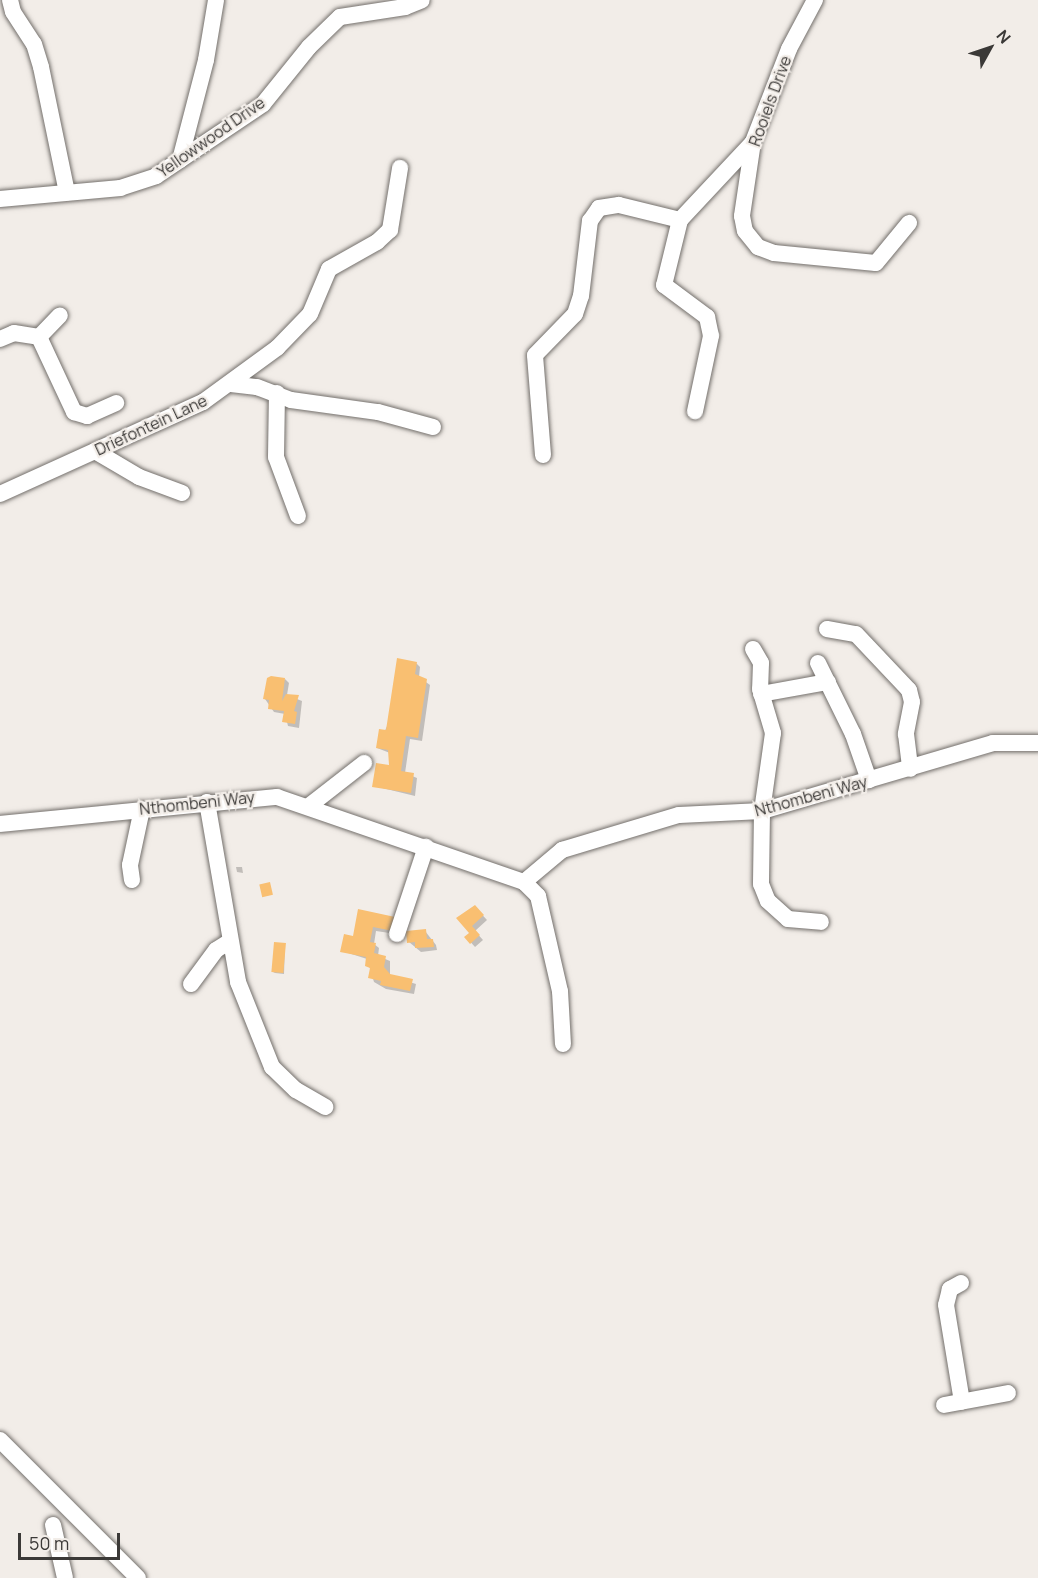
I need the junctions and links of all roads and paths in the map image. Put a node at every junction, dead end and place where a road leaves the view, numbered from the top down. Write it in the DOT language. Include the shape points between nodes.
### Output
graph roads {
  1 [pos="10,0"];
  2 [pos="216,0"];
  3 [pos="422,0"];
  4 [pos="815,0"];
  5 [pos="753,142"];
  6 [pos="180,160"];
  7 [pos="400,168"];
  8 [pos="67,192"];
  9 [pos="0,199"];
  10 [pos="680,220"];
  11 [pos="909,223"];
  12 [pos="60,315"];
  13 [pos="39,337"];
  14 [pos="0,339"];
  15 [pos="231,384"];
  16 [pos="277,393"];
  17 [pos="116,403"];
  18 [pos="695,411"];
  19 [pos="433,427"];
  20 [pos="95,451"];
  21 [pos="543,455"];
  22 [pos="182,493"];
  23 [pos="0,494"];
  24 [pos="298,516"];
  25 [pos="826,629"];
  26 [pos="753,648"];
  27 [pos="818,663"];
  28 [pos="828,682"];
  29 [pos="761,694"];
  30 [pos="1038,743"];
  31 [pos="364,763"];
  32 [pos="910,769"];
  33 [pos="869,780"];
  34 [pos="207,802"];
  35 [pos="309,806"];
  36 [pos="142,809"];
  37 [pos="762,811"];
  38 [pos="0,824"];
  39 [pos="426,847"];
  40 [pos="132,880"];
  41 [pos="524,882"];
  42 [pos="821,922"];
  43 [pos="397,934"];
  44 [pos="229,942"];
  45 [pos="191,984"];
  46 [pos="563,1044"];
  47 [pos="326,1107"];
  48 [pos="961,1283"];
  49 [pos="1008,1393"];
  50 [pos="962,1402"];
  51 [pos="944,1405"];
  52 [pos="0,1440"];
  53 [pos="53,1525"];
  54 [pos="65,1578"];
  55 [pos="138,1578"];
  1 -- 8 [label="street" via="13,12 34,44 41,67"];
  2 -- 6 [label="street" via="206,60"];
  3 -- 6 [label="street, Yellowwood Drive" via="405,7 340,17 309,47 263,104"];
  4 -- 5 [label="street, Rooiels Drive" via="785,58"];
  5 -- 10 [label="street"];
  5 -- 11 [label="street, Rooiels Drive" via="742,216 745,231 758,247 774,253 876,263"];
  6 -- 8 [label="street, Yellowwood Drive" via="156,176 129,186"];
  7 -- 15 [label="street, Driefontein Lane" via="390,230 377,242 329,268 317,302 299,328"];
  8 -- 9 [label="street, Yellowwood Drive"];
  10 -- 18 [label="street" via="664,285 707,317 711,336"];
  10 -- 21 [label="street" via="619,205 599,208 590,221 582,296 575,314 535,355"];
  12 -- 13 [label="street"];
  13 -- 14 [label="street" via="14,333"];
  13 -- 17 [label="street" via="74,412 87,416"];
  15 -- 16 [label="street"];
  15 -- 20 [label="street, Driefontein Lane" via="203,402"];
  16 -- 19 [label="street" via="291,400 378,412"];
  16 -- 24 [label="street" via="276,457"];
  20 -- 22 [label="street" via="140,477"];
  20 -- 23 [label="street, Driefontein Lane"];
  25 -- 32 [label="street" via="856,634 909,690 912,702 906,734"];
  26 -- 29 [label="street" via="761,663"];
  27 -- 28 [label="street"];
  28 -- 29 [label="street"];
  28 -- 33 [label="street"];
  29 -- 37 [label="street" via="773,733"];
  30 -- 32 [label="street, Nthombeni Way" via="993,743"];
  31 -- 35 [label="street"];
  32 -- 33 [label="street, Nthombeni Way"];
  33 -- 37 [label="street, Nthombeni Way"];
  34 -- 35 [label="street, Nthombeni Way" via="262,795"];
  34 -- 36 [label="street, Nthombeni Way"];
  34 -- 44 [label="street"];
  35 -- 39 [label="street, Nthombeni Way"];
  36 -- 38 [label="street, Nthombeni Way"];
  36 -- 40 [label="street" via="130,865"];
  37 -- 41 [label="street, Nthombeni Way" via="679,815 648,824 553,854"];
  37 -- 42 [label="street" via="759,855 763,892 788,919"];
  39 -- 41 [label="street, Nthombeni Way"];
  39 -- 43 [label="street"];
  41 -- 46 [label="street" via="538,896 560,991"];
  44 -- 45 [label="street" via="216,950"];
  44 -- 47 [label="street" via="235,974 272,1067 296,1090"];
  48 -- 50 [label="street" via="950,1289 946,1305"];
  49 -- 50 [label="street"];
  50 -- 51 [label="street"];
  52 -- 55 [label="street"];
  53 -- 54 [label="street"];
}
